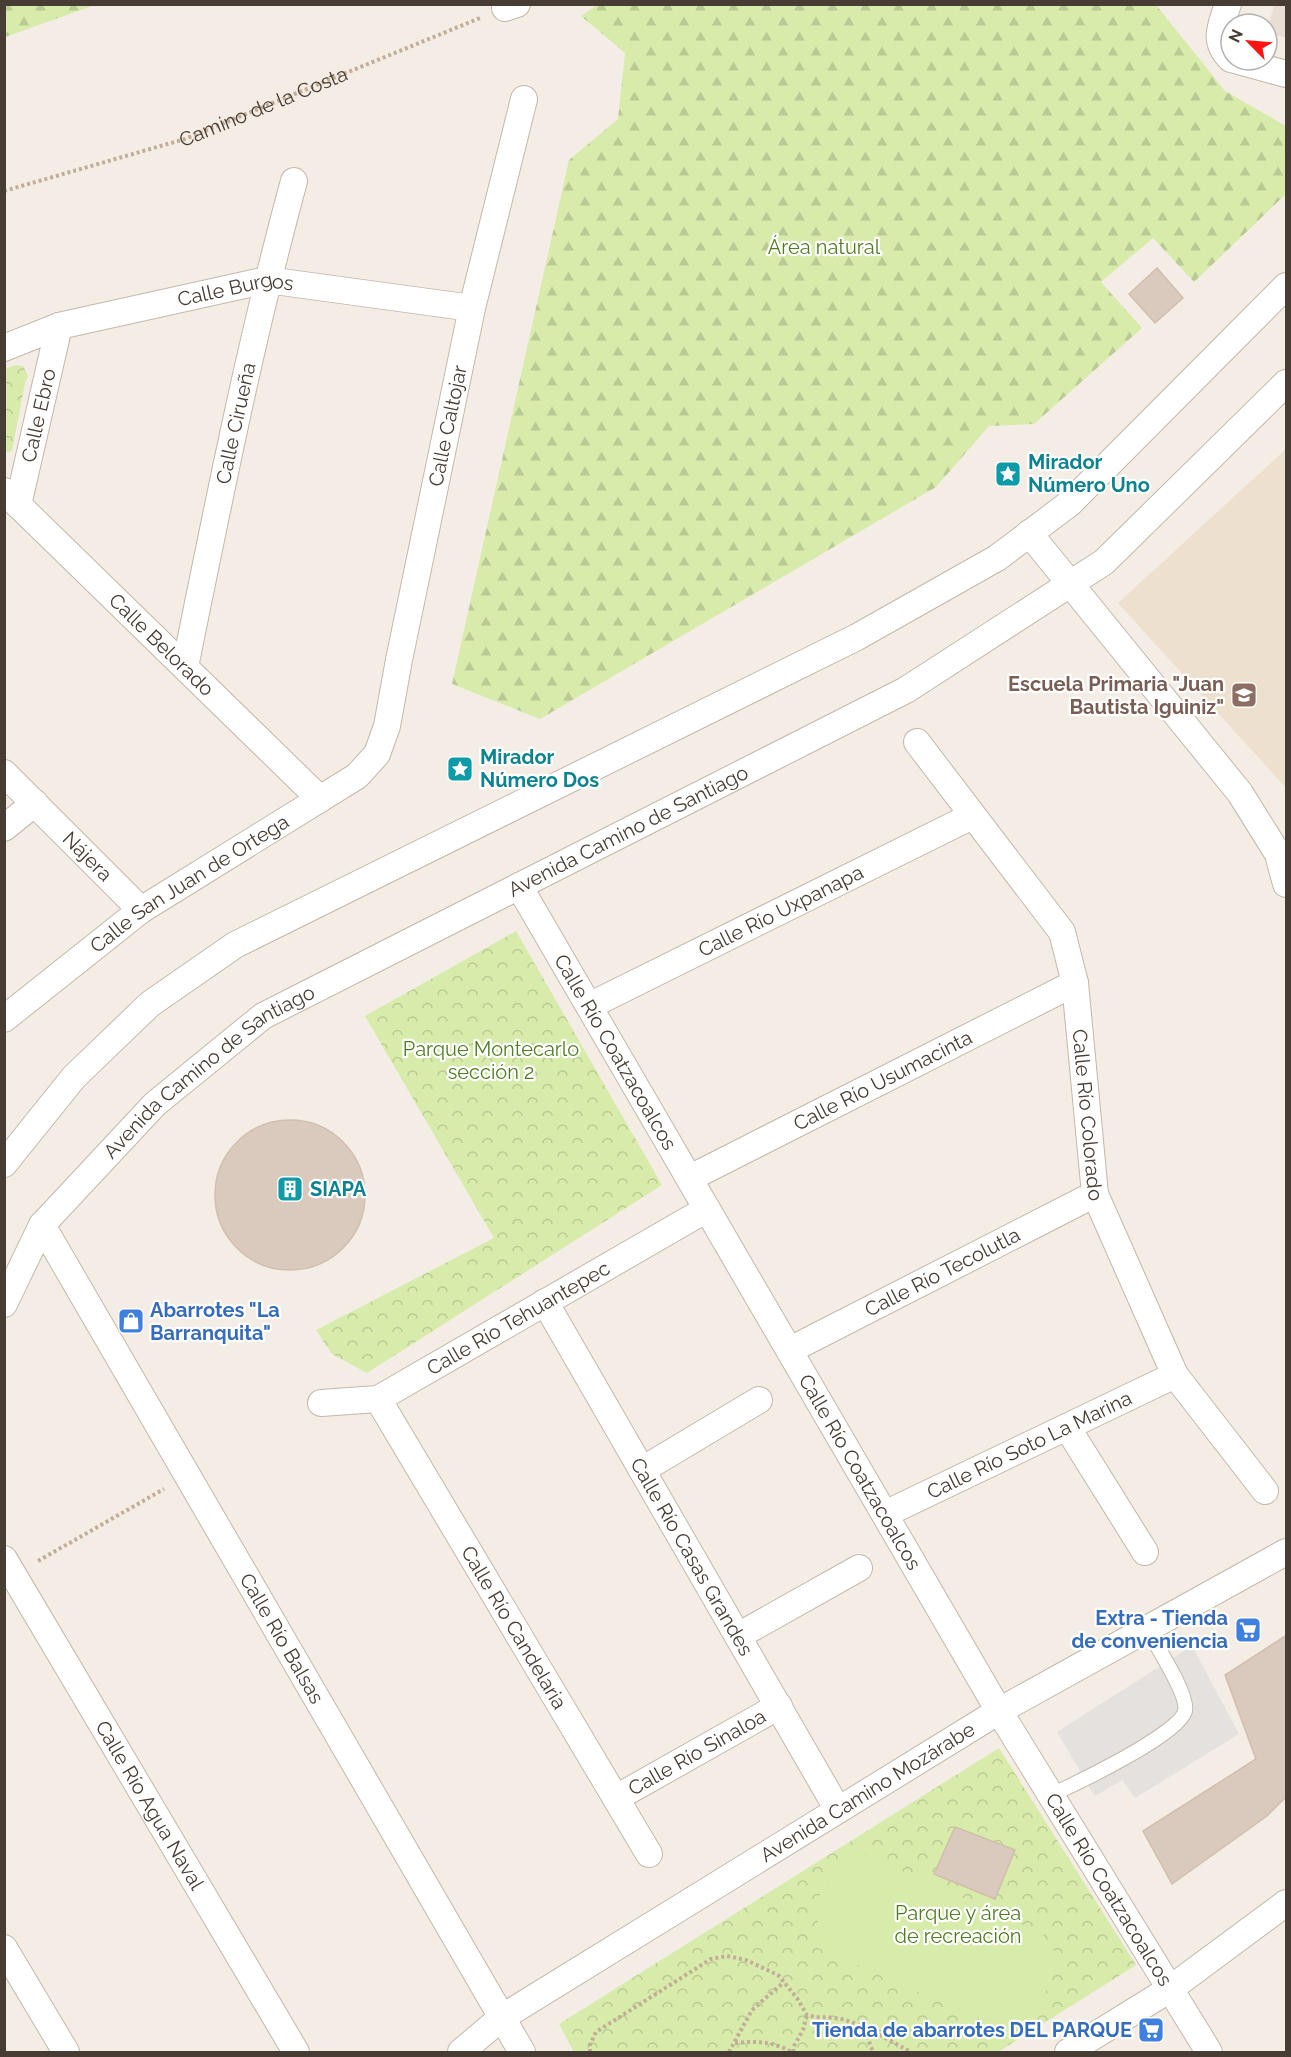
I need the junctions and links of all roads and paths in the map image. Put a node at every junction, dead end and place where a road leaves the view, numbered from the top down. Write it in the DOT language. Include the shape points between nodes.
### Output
graph roads {
  1 [pos="511,6"];
  2 [pos="524,99"];
  3 [pos="294,181"];
  4 [pos="4,190"];
  5 [pos="267,280"];
  6 [pos="1287,286"];
  7 [pos="472,308"];
  8 [pos="59,326"];
  9 [pos="4,348"];
  10 [pos="1287,383"];
  11 [pos="11,498"];
  12 [pos="1029,534"];
  13 [pos="1070,584"];
  14 [pos="185,668"];
  15 [pos="917,742"];
  16 [pos="377,754"];
  17 [pos="4,773"];
  18 [pos="320,799"];
  19 [pos="35,803"];
  20 [pos="972,816"];
  21 [pos="4,828"];
  22 [pos="1287,884"];
  23 [pos="519,886"];
  24 [pos="141,910"];
  25 [pos="1075,983"];
  26 [pos="589,1006"];
  27 [pos="4,1018"];
  28 [pos="4,1164"];
  29 [pos="690,1178"];
  30 [pos="1095,1194"];
  31 [pos="707,1209"];
  32 [pos="42,1225"];
  33 [pos="546,1302"];
  34 [pos="4,1304"];
  35 [pos="790,1350"];
  36 [pos="1175,1375"];
  37 [pos="378,1399"];
  38 [pos="759,1401"];
  39 [pos="321,1403"];
  40 [pos="1067,1427"];
  41 [pos="642,1470"];
  42 [pos="188,1475"];
  43 [pos="1265,1491"];
  44 [pos="885,1514"];
  45 [pos="1145,1552"];
  46 [pos="1286,1554"];
  47 [pos="859,1568"];
  48 [pos="8,1576"];
  49 [pos="1147,1629"];
  50 [pos="738,1636"];
  51 [pos="779,1706"];
  52 [pos="999,1711"];
  53 [pos="1051,1795"];
  54 [pos="616,1798"];
  55 [pos="838,1810"];
  56 [pos="649,1854"];
  57 [pos="1287,1903"];
  58 [pos="4,1948"];
  59 [pos="784,1982"];
  60 [pos="1170,1989"];
  61 [pos="807,2015"];
  62 [pos="501,2018"];
  63 [pos="857,2025"];
  64 [pos="734,2043"];
  65 [pos="285,2047"];
  66 [pos="66,2052"];
  67 [pos="461,2052"];
  68 [pos="522,2052"];
  69 [pos="590,2052"];
  70 [pos="729,2052"];
  71 [pos="792,2052"];
  72 [pos="873,2052"];
  73 [pos="911,2052"];
  74 [pos="1068,2052"];
  75 [pos="1209,2052"];
  1 -- 4 [label="path, Camino de la Costa" via="185,139"];
  2 -- 7 [label="street, Calle Caltojar"];
  3 -- 5 [label="street, Calle Cirueña"];
  5 -- 7 [label="street, Calle Burgos"];
  5 -- 8 [label="street, Calle Burgos"];
  5 -- 14 [label="street, Calle Cirueña"];
  6 -- 12 [label="street" via="1070,503"];
  7 -- 16 [label="street, Calle Caltojar" via="387,726"];
  8 -- 9 [label="street, Calle Burgos"];
  8 -- 11 [label="street, Calle Ebro"];
  10 -- 13 [label="street, Avenida Camino de Santiago" via="1104,562"];
  11 -- 14 [label="street, Calle Belorado"];
  12 -- 13 [label="street"];
  12 -- 28 [label="street" via="997,558 857,637 235,945 150,1004 74,1077"];
  13 -- 22 [label="street" via="1240,793 1278,854"];
  13 -- 23 [label="street, Avenida Camino de Santiago" via="906,690"];
  14 -- 18 [label="street, Calle Belorado"];
  15 -- 20 [label="street, Calle Río Colorado"];
  16 -- 18 [label="street, Calle San Juan de Ortega" via="357,776"];
  17 -- 19 [label="street, Nájera"];
  18 -- 24 [label="street, Calle San Juan de Ortega"];
  19 -- 21 [label="street"];
  19 -- 24 [label="street, Nájera"];
  20 -- 25 [label="street, Calle Río Colorado" via="1062,932"];
  20 -- 26 [label="street, Calle Río Uxpanapa"];
  23 -- 26 [label="street, Calle Río Coatzacoalcos"];
  23 -- 32 [label="street, Avenida Camino de Santiago" via="263,1016 155,1104"];
  24 -- 27 [label="street, Calle San Juan de Ortega"];
  25 -- 29 [label="street, Calle Río Usumacinta"];
  25 -- 30 [label="street, Calle Río Colorado"];
  26 -- 29 [label="street, Calle Río Coatzacoalcos"];
  29 -- 31 [label="street, Calle Río Coatzacoalcos"];
  30 -- 35 [label="street, Calle Río Tecolutla"];
  30 -- 36 [label="street, Calle Río Colorado"];
  31 -- 33 [label="street, Calle Río Tehuantepec"];
  31 -- 35 [label="street, Calle Río Coatzacoalcos"];
  32 -- 34 [label="street, Avenida Camino de Santiago"];
  32 -- 42 [label="street, Calle Río Balsas"];
  33 -- 37 [label="street, Calle Río Tehuantepec"];
  33 -- 41 [label="street, Calle Río Casas Grandes"];
  35 -- 44 [label="street, Calle Río Coatzacoalcos"];
  36 -- 40 [label="street, Calle Río Soto La Marina"];
  36 -- 43 [label="street, Calle Río Colorado"];
  37 -- 39 [label="street, Calle Río Tehuantepec"];
  37 -- 54 [label="street, Calle Río Candelaria"];
  38 -- 41 [label="street"];
  40 -- 44 [label="street, Calle Río Soto La Marina"];
  40 -- 45 [label="street"];
  41 -- 50 [label="street, Calle Río Casas Grandes"];
  42 -- 48 [label="path"];
  42 -- 62 [label="street, Calle Río Balsas"];
  44 -- 52 [label="street, Calle Río Coatzacoalcos"];
  46 -- 49 [label="street, Avenida Camino Mozárabe"];
  47 -- 50 [label="street"];
  48 -- 65 [label="street, Calle Río Agua Naval"];
  49 -- 52 [label="street, Avenida Camino Mozárabe"];
  49 -- 53 [label="lane" via="1185,1697 1185,1712 1175,1725 1101,1772"];
  50 -- 51 [label="street, Calle Río Casas Grandes"];
  51 -- 54 [label="street, Calle Río Sinaloa"];
  51 -- 55 [label="street, Calle Río Casas Grandes"];
  52 -- 53 [label="street, Calle Río Coatzacoalcos"];
  52 -- 55 [label="street, Avenida Camino Mozárabe"];
  53 -- 60 [label="street, Calle Río Coatzacoalcos"];
  54 -- 56 [label="street, Calle Río Candelaria"];
  55 -- 62 [label="street, Avenida Camino Mozárabe"];
  57 -- 60 [label="street"];
  58 -- 66 [label="street"];
  59 -- 61 [label="path"];
  59 -- 64 [label="path" via="752,2010"];
  59 -- 69 [label="path" via="778,1975 746,1960 727,1956 711,1959 596,2032"];
  60 -- 74 [label="street"];
  60 -- 75 [label="street, Calle Río Coatzacoalcos"];
  61 -- 63 [label="path"];
  61 -- 71 [label="path"];
  62 -- 67 [label="street, Avenida Camino Mozárabe"];
  62 -- 68 [label="street, Calle Río Balsas"];
  63 -- 72 [label="path"];
  63 -- 73 [label="path"];
  64 -- 70 [label="path"];
  64 -- 71 [label="path" via="770,2042"];
}
